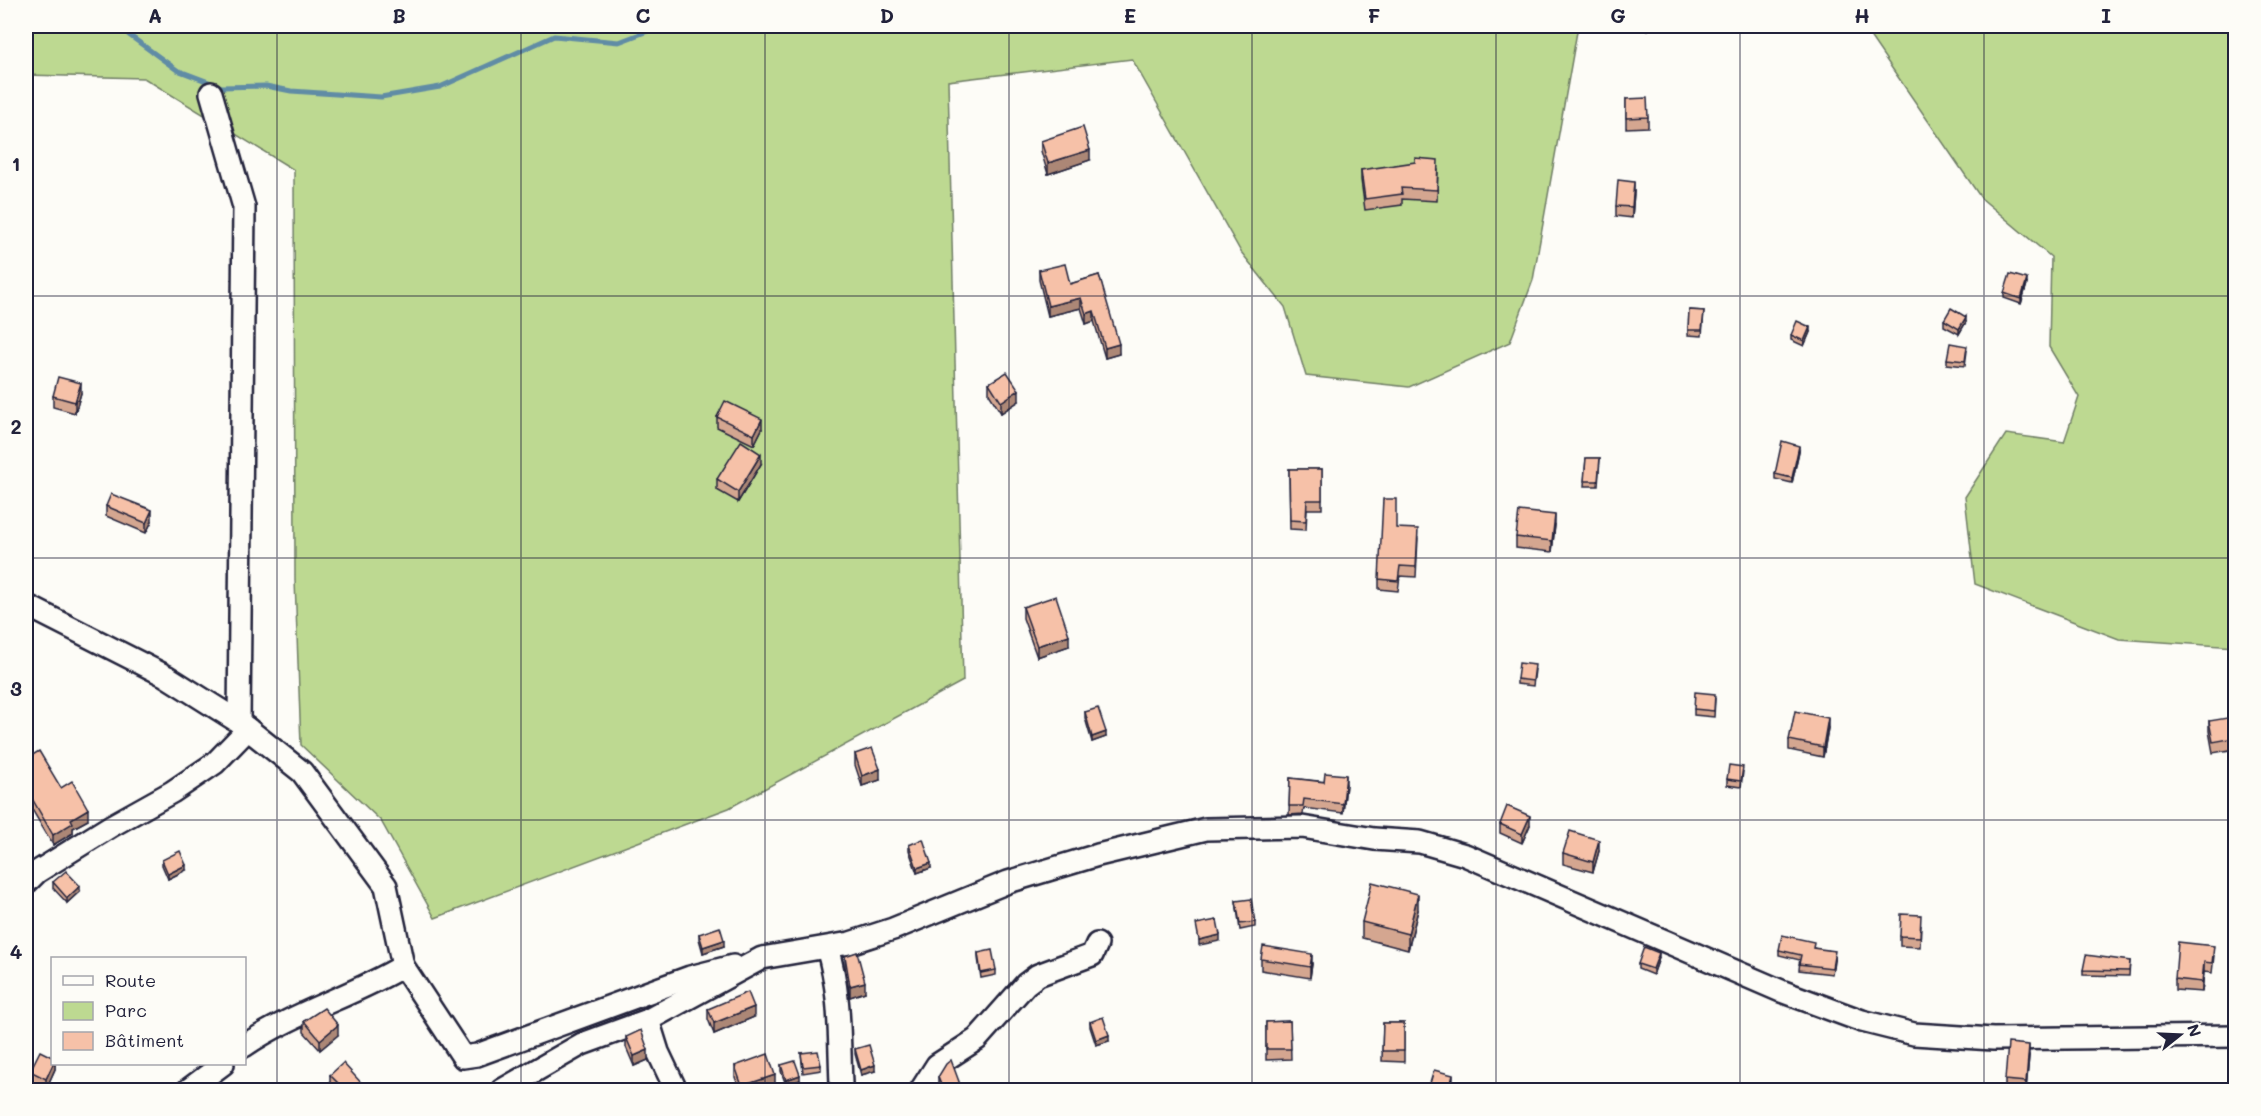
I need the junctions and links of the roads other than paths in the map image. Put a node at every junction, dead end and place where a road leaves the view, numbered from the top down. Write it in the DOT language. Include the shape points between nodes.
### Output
graph roads {
  1 [pos="211,93"];
  2 [pos="26,605"];
  3 [pos="243,725"];
  4 [pos="26,883"];
  5 [pos="1097,944"];
  6 [pos="827,948"];
  7 [pos="762,958"];
  8 [pos="403,966"];
  9 [pos="648,1020"];
  10 [pos="2235,1036"];
  11 [pos="246,1045"];
  12 [pos="222,1065"];
  13 [pos="841,1084"];
  14 [pos="188,1090"];
  15 [pos="502,1090"];
  16 [pos="676,1090"];
  17 [pos="921,1090"];
  1 -- 3 [label="street" via="244,207"];
  2 -- 3 [label="street" via="166,676"];
  3 -- 4 [label="street" via="215,763 37,872"];
  3 -- 8 [label="street" via="302,772 386,886"];
  5 -- 17 [label="street" via="1092,956 1038,975 1026,984 977,1039 937,1065"];
  6 -- 7 [label="street"];
  6 -- 10 [label="street" via="893,929 1008,882 1098,855 1206,829 1302,827 1420,842 1465,855 1781,991 1862,1021 1914,1034 1993,1039"];
  6 -- 13 [label="street" via="837,992"];
  7 -- 8 [label="street" via="690,977 463,1057"];
  7 -- 9 [label="street"];
  8 -- 11 [label="street"];
  9 -- 15 [label="street" via="582,1044"];
  9 -- 16 [label="street"];
  12 -- 14 [label="street"];
}
